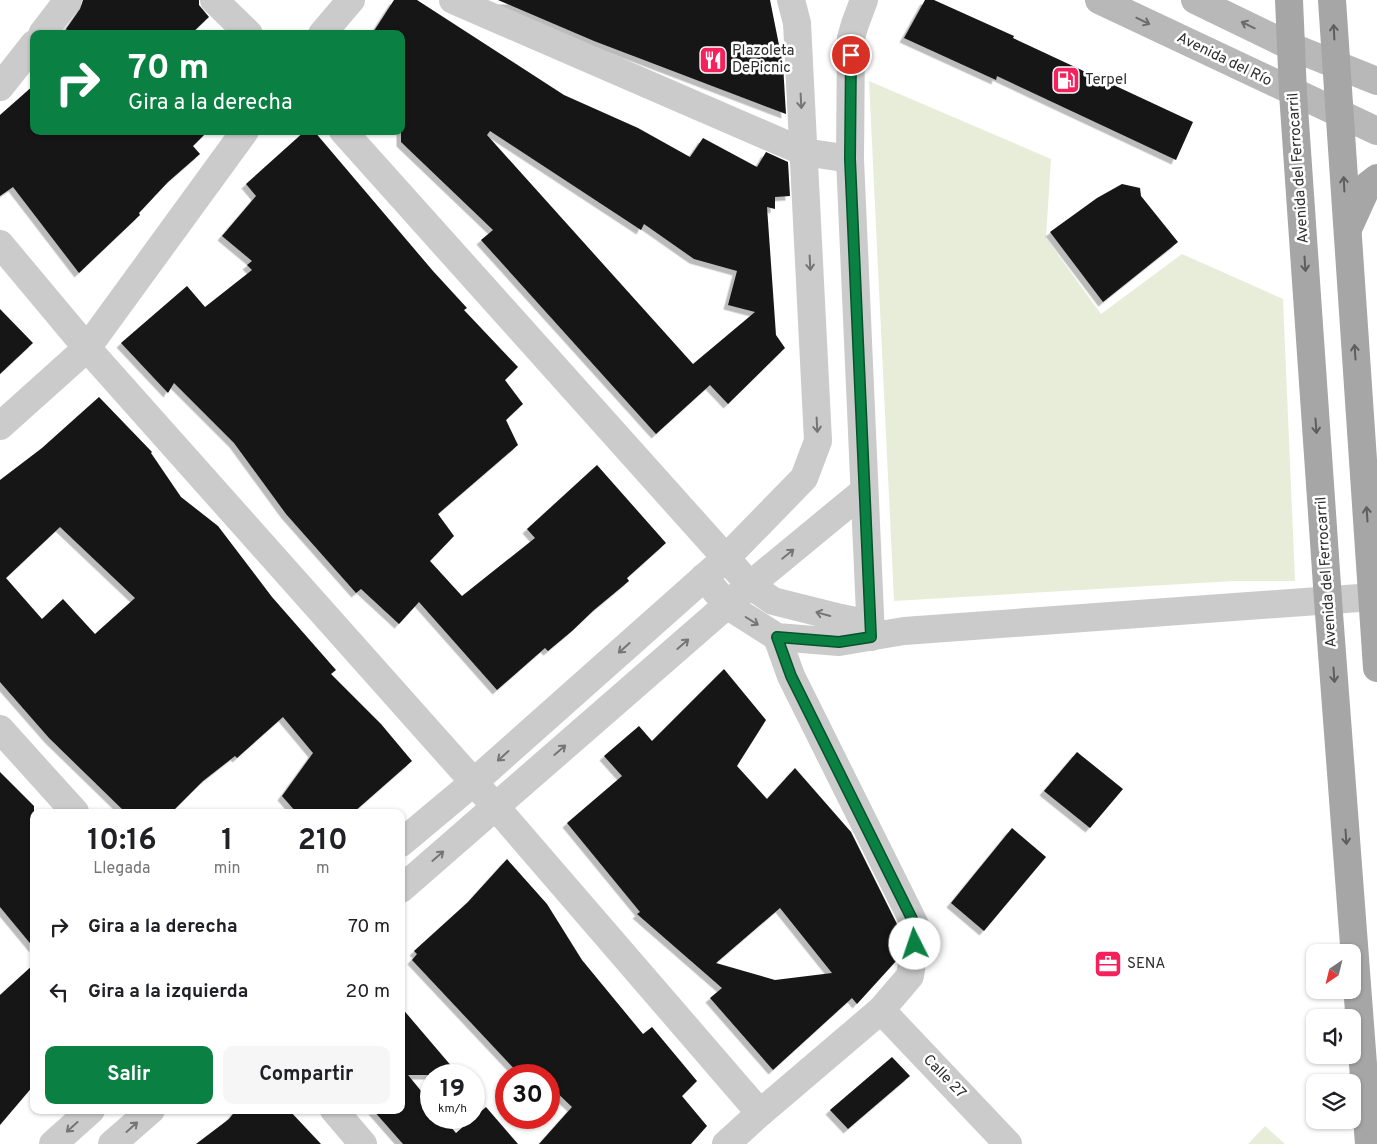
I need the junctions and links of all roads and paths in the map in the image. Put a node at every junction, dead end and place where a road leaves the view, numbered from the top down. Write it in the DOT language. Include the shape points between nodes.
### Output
graph roads {
  1 [pos="68,0"];
  2 [pos="214,0"];
  3 [pos="352,0"];
  4 [pos="453,0"];
  5 [pos="792,0"];
  6 [pos="864,0"];
  7 [pos="1099,0"];
  8 [pos="1195,0"];
  9 [pos="1289,0"];
  10 [pos="1332,0"];
  11 [pos="45,30"];
  12 [pos="245,30"];
  13 [pos="326,30"];
  14 [pos="1292,47"];
  15 [pos="30,49"];
  16 [pos="1335,64"];
  17 [pos="1377,82"];
  18 [pos="0,87"];
  19 [pos="1293,93"];
  20 [pos="1340,114"];
  21 [pos="1377,132"];
  22 [pos="243,135"];
  23 [pos="346,135"];
  24 [pos="804,152"];
  25 [pos="850,159"];
  26 [pos="1377,178"];
  27 [pos="1347,232"];
  28 [pos="0,244"];
  29 [pos="87,348"];
  30 [pos="0,426"];
  31 [pos="864,491"];
  32 [pos="726,558"];
  33 [pos="704,577"];
  34 [pos="750,585"];
  35 [pos="1372,597"];
  36 [pos="1328,600"];
  37 [pos="728,606"];
  38 [pos="871,630"];
  39 [pos="777,637"];
  40 [pos="1377,668"];
  41 [pos="0,729"];
  42 [pos="474,782"];
  43 [pos="495,806"];
  44 [pos="72,809"];
  45 [pos="405,840"];
  46 [pos="405,885"];
  47 [pos="881,1010"];
  48 [pos="760,1113"];
  49 [pos="87,1114"];
  50 [pos="146,1114"];
  51 [pos="337,1114"];
  52 [pos="53,1144"];
  53 [pos="112,1144"];
  54 [pos="363,1144"];
  55 [pos="726,1144"];
  56 [pos="1008,1144"];
  57 [pos="1370,1144"];
  1 -- 11 [label="street"];
  2 -- 12 [label="street"];
  3 -- 13 [label="street"];
  4 -- 24 [label="street"];
  5 -- 24 [label="street, one-way" via="797,23"];
  6 -- 25 [label="street" via="851,38"];
  7 -- 19 [label="main road, Avenida del Río, one-way"];
  14 -- 8 [label="main road, one-way"];
  9 -- 14 [label="main road, Avenida del Ferrocarril"];
  16 -- 10 [label="main road, one-way"];
  14 -- 16 [label="main road"];
  14 -- 19 [label="main road, Avenida del Ferrocarril"];
  15 -- 18 [label="street"];
  16 -- 17 [label="main road"];
  16 -- 20 [label="main road"];
  19 -- 20 [label="main road, Avenida del Río"];
  19 -- 36 [label="main road, Avenida del Ferrocarril, one-way"];
  20 -- 21 [label="main road, Avenida del Río"];
  27 -- 20 [label="main road, one-way"];
  22 -- 29 [label="street"];
  23 -- 32 [label="street"];
  24 -- 25 [label="street"];
  24 -- 32 [label="street, one-way" via="818,441 804,478"];
  25 -- 31 [label="street"];
  26 -- 27 [label="main road" via="1368,185"];
  35 -- 27 [label="main road, one-way"];
  28 -- 29 [label="street"];
  29 -- 30 [label="street"];
  29 -- 42 [label="street"];
  34 -- 31 [label="street, one-way"];
  31 -- 38 [label="street"];
  32 -- 33 [label="street"];
  32 -- 34 [label="street"];
  33 -- 37 [label="street"];
  33 -- 42 [label="street, one-way"];
  34 -- 37 [label="street"];
  38 -- 34 [label="street, one-way" via="841,618 773,600"];
  35 -- 36 [label="street"];
  35 -- 40 [label="main road"];
  36 -- 38 [label="street" via="904,631"];
  36 -- 57 [label="main road, Avenida del Ferrocarril, one-way"];
  37 -- 39 [label="street, one-way"];
  43 -- 37 [label="street, one-way"];
  38 -- 39 [label="street" via="839,642"];
  39 -- 47 [label="street" via="791,676 917,929 910,976"];
  41 -- 44 [label="street"];
  42 -- 43 [label="street"];
  42 -- 45 [label="street"];
  46 -- 43 [label="street, one-way"];
  43 -- 48 [label="street"];
  47 -- 48 [label="street"];
  47 -- 56 [label="street, Calle 27"];
  48 -- 55 [label="street"];
  49 -- 52 [label="street, one-way"];
  53 -- 50 [label="street, one-way"];
  51 -- 54 [label="street"];
}
